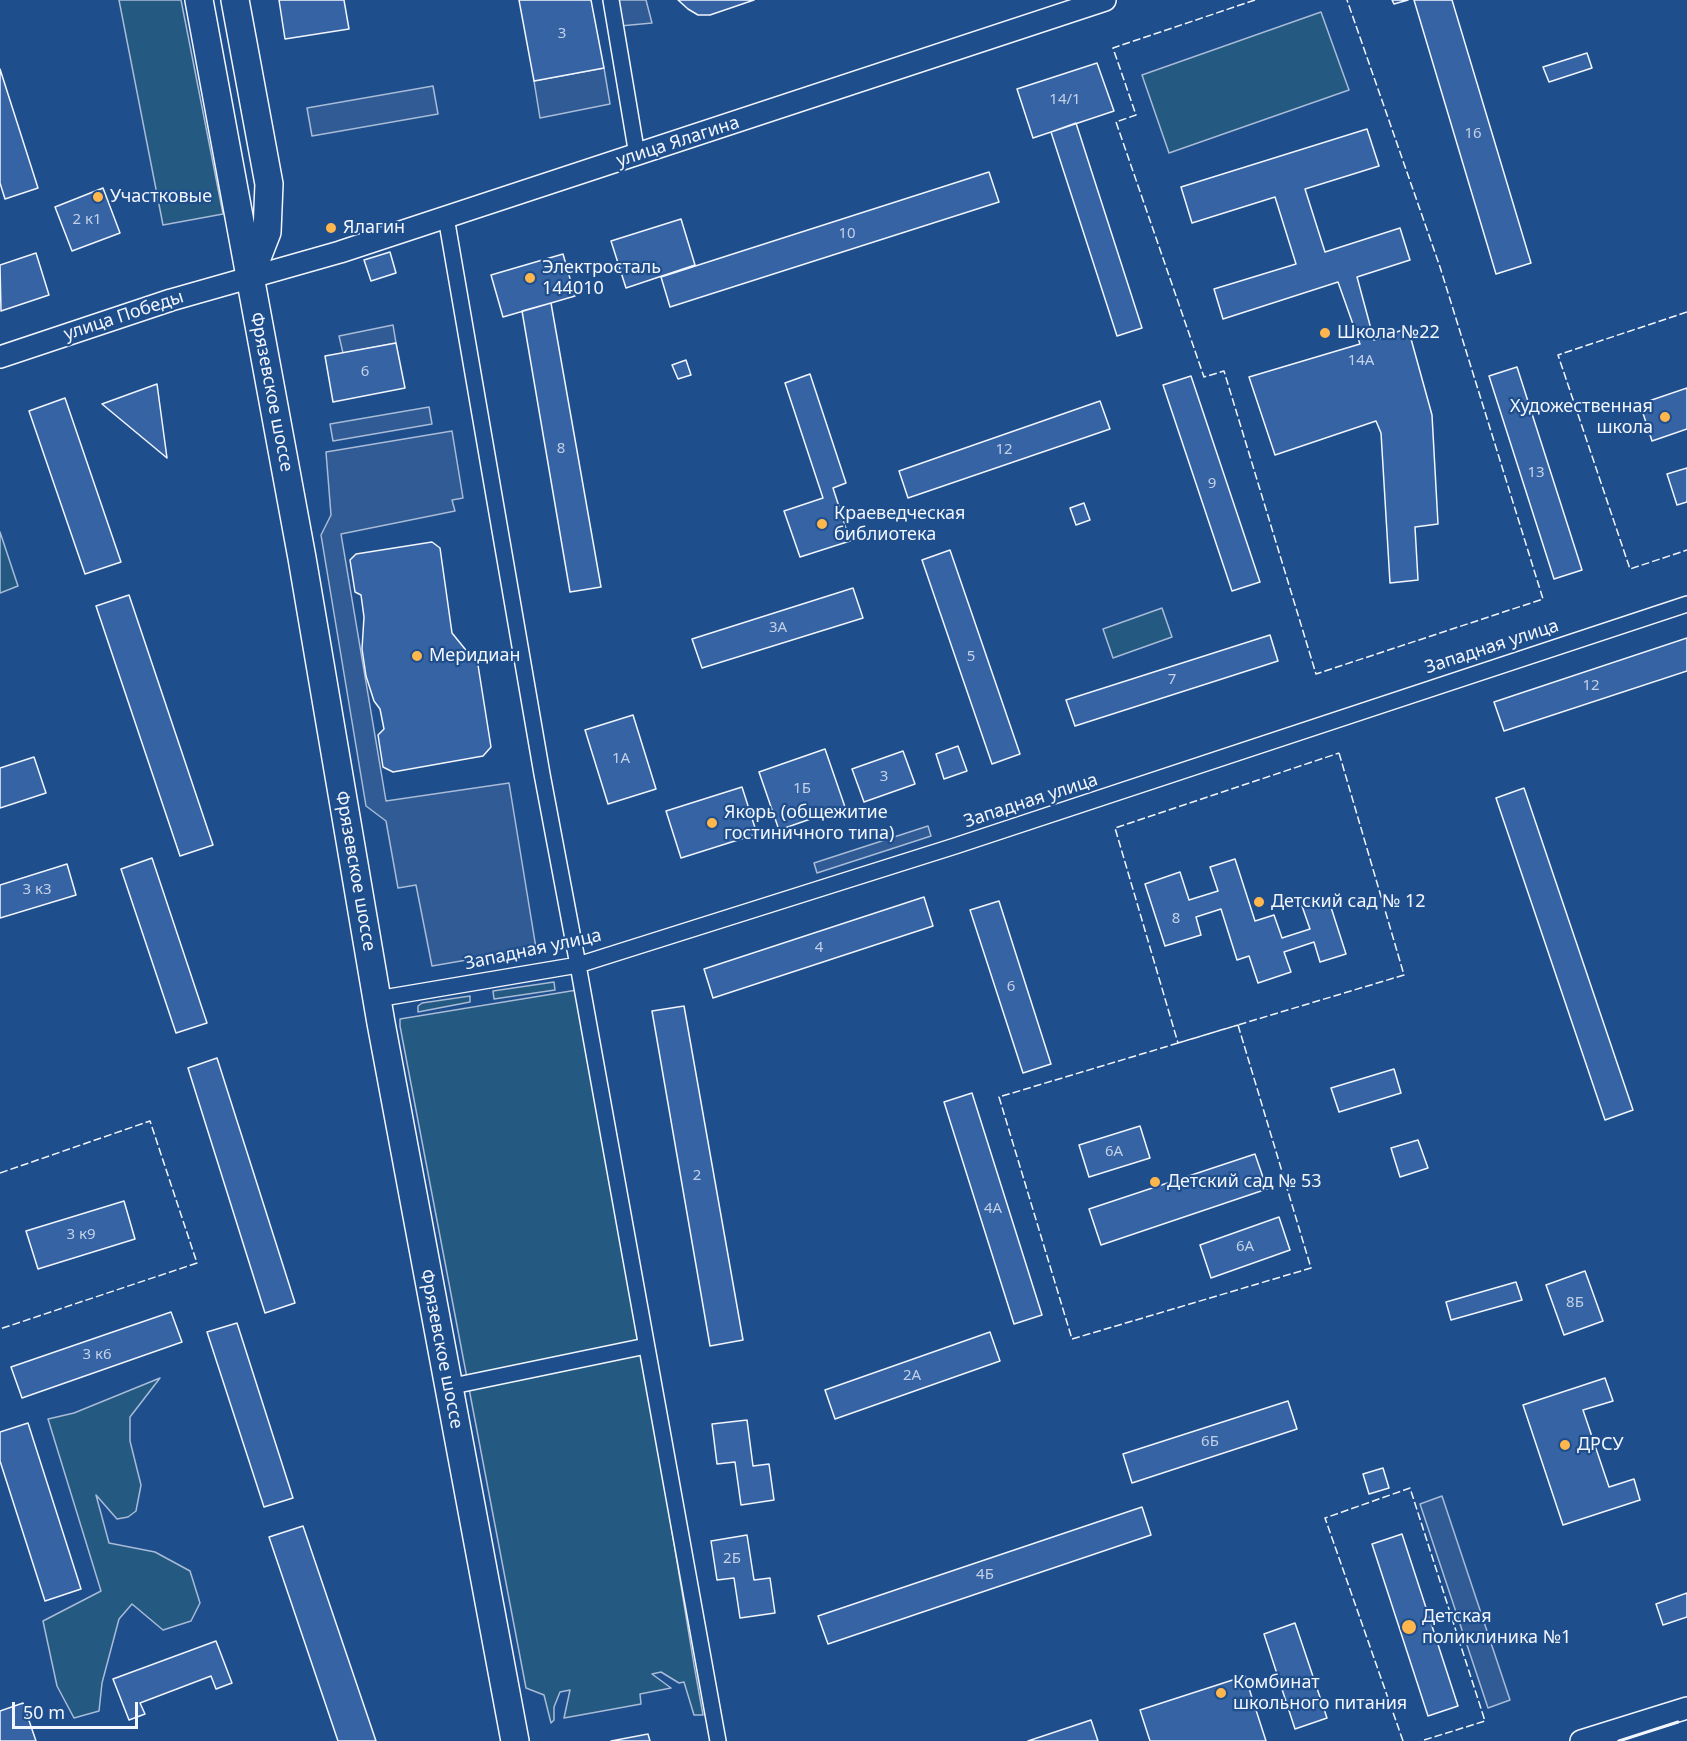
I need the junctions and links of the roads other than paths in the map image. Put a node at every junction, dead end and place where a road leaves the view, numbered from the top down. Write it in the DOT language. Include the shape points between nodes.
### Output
graph roads {
  1 [pos="199,0"];
  2 [pos="235,0"];
  3 [pos="611,0"];
  4 [pos="1105,0"];
  5 [pos="637,155"];
  6 [pos="446,217"];
  7 [pos="249,278"];
  8 [pos="0,357"];
  9 [pos="1687,604"];
  10 [pos="578,965"];
  11 [pos="377,999"];
  12 [pos="646,1346"];
  13 [pos="448,1387"];
  14 [pos="1687,1708"];
  15 [pos="515,1741"];
  16 [pos="718,1741"];
  17 [pos="1581,1741"];
  1 -- 7 [label="highway, Фрязевское шоссе"];
  2 -- 7 [label="highway" via="269,184 267,232"];
  3 -- 5 [label="street"];
  4 -- 5 [label="street, улица Ялагина"];
  5 -- 6 [label="street, улица Ялагина"];
  6 -- 7 [label="street, улица Ялагина"];
  6 -- 10 [label="street"];
  7 -- 8 [label="street, улица Победы"];
  7 -- 11 [label="highway, Фрязевское шоссе" via="302,558"];
  9 -- 10 [label="street, Западная улица" via="955,846"];
  10 -- 11 [label="street, Западная улица"];
  10 -- 12 [label="street"];
  11 -- 13 [label="highway, Фрязевское шоссе"];
  12 -- 13 [label="street"];
  12 -- 16 [label="street"];
  13 -- 15 [label="highway, Фрязевское шоссе"];
  14 -- 17 [label="street"];
}
